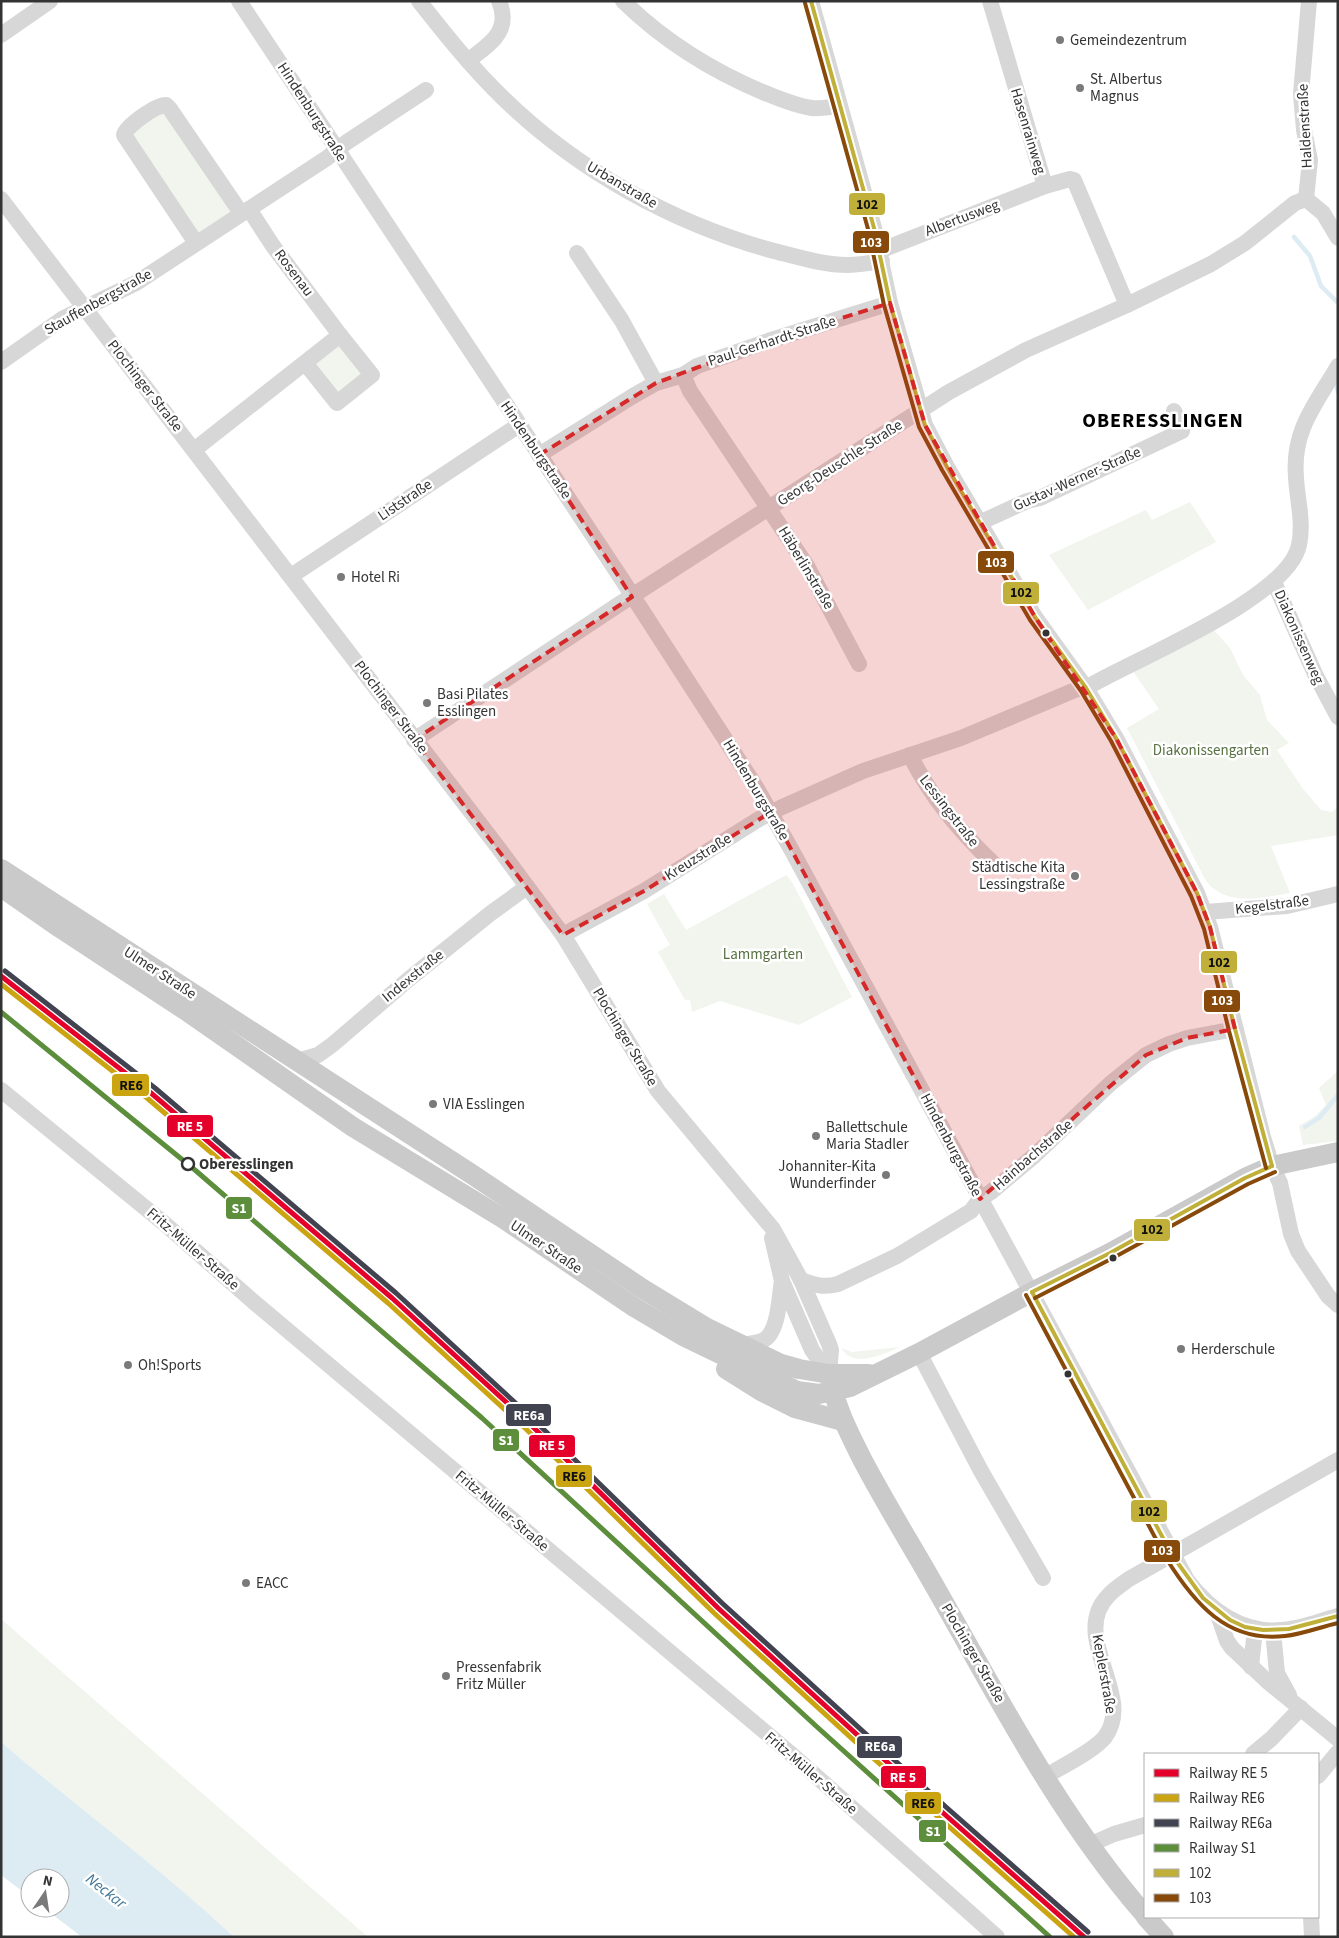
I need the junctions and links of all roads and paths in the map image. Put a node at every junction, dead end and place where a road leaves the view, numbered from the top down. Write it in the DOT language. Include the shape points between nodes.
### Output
graph roads {
  1 [pos="50,1"];
  2 [pos="239,1"];
  3 [pos="418,1"];
  4 [pos="499,1"];
  5 [pos="623,1"];
  6 [pos="811,1"];
  7 [pos="990,1"];
  8 [pos="1309,1"];
  9 [pos="1,36"];
  10 [pos="468,61"];
  11 [pos="426,90"];
  12 [pos="839,106"];
  13 [pos="337,150"];
  14 [pos="1045,186"];
  15 [pos="1306,198"];
  16 [pos="1,199"];
  17 [pos="245,211"];
  18 [pos="1338,238"];
  19 [pos="196,243"];
  20 [pos="577,253"];
  21 [pos="881,256"];
  22 [pos="890,303"];
  23 [pos="1128,305"];
  24 [pos="84,309"];
  25 [pos="340,335"];
  26 [pos="1,362"];
  27 [pos="305,363"];
  28 [pos="1338,366"];
  29 [pos="683,375"];
  30 [pos="656,383"];
  31 [pos="921,410"];
  32 [pos="1174,412"];
  33 [pos="519,425"];
  34 [pos="194,450"];
  35 [pos="539,455"];
  36 [pos="769,508"];
  37 [pos="979,523"];
  38 [pos="291,576"];
  39 [pos="1274,582"];
  40 [pos="632,596"];
  41 [pos="859,664"];
  42 [pos="1086,688"];
  43 [pos="1338,718"];
  44 [pos="414,740"];
  45 [pos="910,755"];
  46 [pos="771,812"];
  47 [pos="994,864"];
  48 [pos="1,869"];
  49 [pos="1,887"];
  50 [pos="527,887"];
  51 [pos="1338,894"];
  52 [pos="1,900"];
  53 [pos="1205,912"];
  54 [pos="60,928"];
  55 [pos="563,935"];
  56 [pos="1228,1030"];
  57 [pos="297,1061"];
  58 [pos="272,1072"];
  59 [pos="319,1076"];
  60 [pos="1,1090"];
  61 [pos="1338,1152"];
  62 [pos="1272,1166"];
  63 [pos="980,1199"];
  64 [pos="768,1223"];
  65 [pos="801,1280"];
  66 [pos="782,1281"];
  67 [pos="1032,1292"];
  68 [pos="1338,1305"];
  69 [pos="683,1336"];
  70 [pos="740,1345"];
  71 [pos="919,1353"];
  72 [pos="831,1383"];
  73 [pos="843,1421"];
  74 [pos="1338,1460"];
  75 [pos="1172,1555"];
  76 [pos="1042,1578"];
  77 [pos="1217,1612"];
  78 [pos="1338,1616"];
  79 [pos="1255,1629"];
  80 [pos="1273,1631"];
  81 [pos="1251,1668"];
  82 [pos="1297,1704"];
  83 [pos="1338,1739"];
  84 [pos="1338,1752"];
  85 [pos="1254,1753"];
  86 [pos="1319,1775"];
  87 [pos="1044,1777"];
  88 [pos="1144,1825"];
  89 [pos="1089,1845"];
  90 [pos="1144,1914"];
  91 [pos="1148,1918"];
  92 [pos="1311,1918"];
  93 [pos="997,1937"];
  94 [pos="1164,1937"];
  95 [pos="1312,1937"];
  1 -- 9 [label="street"];
  2 -- 13 [label="street, Hindenburgstraße"];
  3 -- 10 [label="street, Urbanstraße"];
  4 -- 10 [label="street" via="504,18 499,33 493,42"];
  5 -- 12 [label="street" via="684,51 728,77 804,107"];
  6 -- 12 [label="street"];
  7 -- 14 [label="street, Hasenrainweg"];
  8 -- 15 [label="street, Haldenstraße" via="1301,94 1310,160"];
  10 -- 21 [label="street, Urbanstraße" via="504,99 557,144 613,182 666,211 727,236 796,257 847,265"];
  11 -- 13 [label="street, Stauffenbergstraße"];
  12 -- 21 [label="street"];
  13 -- 17 [label="street, Stauffenbergstraße"];
  13 -- 33 [label="street, Hindenburgstraße"];
  14 -- 21 [label="street, Albertusweg"];
  14 -- 23 [label="street, Hasenrainweg" via="1070,178 1074,180"];
  15 -- 18 [label="street" via="1323,213"];
  15 -- 23 [label="street, Georg-Deuschle-Straße" via="1223,257"];
  16 -- 24 [label="street, Plochinger Straße"];
  17 -- 19 [label="street, Stauffenbergstraße"];
  17 -- 19 [label="street" via="170,110 159,106 128,127 124,135"];
  17 -- 25 [label="street, Rosenau"];
  19 -- 24 [label="street, Stauffenbergstraße" via="136,283"];
  20 -- 30 [label="street" via="622,321"];
  21 -- 22 [label="street"];
  22 -- 29 [label="street, Paul-Gerhardt-Straße" via="722,357"];
  22 -- 31 [label="street"];
  23 -- 31 [label="street, Georg-Deuschle-Straße" via="1008,358"];
  24 -- 26 [label="street, Stauffenbergstraße" via="54,325"];
  24 -- 34 [label="street, Plochinger Straße"];
  25 -- 27 [label="street"];
  25 -- 27 [label="street, Rosenau" via="372,375 337,403"];
  27 -- 34 [label="street"];
  28 -- 39 [label="street, Kreuzstraße" via="1305,419 1299,439 1296,476 1299,546"];
  29 -- 30 [label="street, Paul-Gerhardt-Straße"];
  29 -- 36 [label="street, Häberlinstraße" via="690,391"];
  30 -- 35 [label="street, Paul-Gerhardt-Straße"];
  31 -- 36 [label="street, Georg-Deuschle-Straße"];
  31 -- 37 [label="street" via="947,467"];
  32 -- 37 [label="street, Gustav-Werner-Straße" via="1182,432"];
  33 -- 35 [label="street, Hindenburgstraße"];
  33 -- 38 [label="street, Liststraße"];
  34 -- 38 [label="street, Plochinger Straße"];
  35 -- 40 [label="street, Hindenburgstraße"];
  36 -- 40 [label="street, Georg-Deuschle-Straße"];
  36 -- 41 [label="street, Häberlinstraße" via="807,566"];
  37 -- 42 [label="street" via="1034,617"];
  38 -- 44 [label="street, Plochinger Straße"];
  39 -- 42 [label="street, Kreuzstraße" via="1229,613"];
  39 -- 43 [label="street, Diakonissenweg"];
  40 -- 44 [label="street, Georg-Deuschle-Straße"];
  40 -- 46 [label="street, Hindenburgstraße"];
  42 -- 45 [label="street, Kreuzstraße"];
  42 -- 53 [label="street" via="1146,793"];
  44 -- 50 [label="street, Plochinger Straße"];
  45 -- 46 [label="street, Kreuzstraße" via="863,771"];
  45 -- 47 [label="street, Lessingstraße" via="924,781 960,830"];
  46 -- 55 [label="street, Kreuzstraße" via="660,882"];
  46 -- 63 [label="street, Hindenburgstraße"];
  48 -- 57 [label="main road, Ulmer Straße"];
  49 -- 54 [label="main road, Ulmer Straße"];
  50 -- 55 [label="street, Plochinger Straße"];
  50 -- 57 [label="street, Indexstraße" via="409,979 332,1045 318,1055"];
  51 -- 53 [label="street, Kegelstraße" via="1287,906"];
  52 -- 54 [label="main road"];
  53 -- 56 [label="street"];
  54 -- 58 [label="main road, Ulmer Straße"];
  55 -- 64 [label="street, Plochinger Straße" via="658,1091"];
  56 -- 62 [label="street"];
  56 -- 63 [label="street, Hainbachstraße" via="1187,1038 1146,1055 1111,1083 1034,1156"];
  57 -- 59 [label="main road, Ulmer Straße"];
  58 -- 59 [label="main road, Ulmer Straße"];
  58 -- 69 [label="main road, Ulmer Straße"];
  59 -- 70 [label="main road, Ulmer Straße" via="651,1294"];
  60 -- 93 [label="street, Fritz-Müller-Straße" via="165,1224 790,1754"];
  61 -- 62 [label="main road"];
  62 -- 67 [label="main road"];
  62 -- 68 [label="street" via="1280,1183 1298,1251 1328,1296"];
  63 -- 65 [label="street, Hainbachstraße" via="971,1211 931,1236 838,1284 818,1286"];
  63 -- 67 [label="street, Hindenburgstraße"];
  64 -- 65 [label="street, Plochinger Straße"];
  64 -- 66 [label="street, Plochinger Straße"];
  65 -- 72 [label="street, Plochinger Straße" via="831,1350"];
  66 -- 70 [label="street" via="776,1319 770,1334 759,1342"];
  66 -- 72 [label="street, Plochinger Straße" via="812,1350"];
  67 -- 71 [label="main road"];
  67 -- 75 [label="street, Hindenburgstraße"];
  69 -- 72 [label="main road, Ulmer Straße" via="798,1391 820,1394"];
  69 -- 73 [label="main road" via="715,1362 761,1391 795,1408"];
  70 -- 72 [label="main road, Ulmer Straße"];
  71 -- 72 [label="main road" via="874,1374"];
  71 -- 76 [label="street"];
  72 -- 73 [label="main road, Plochinger Straße"];
  73 -- 87 [label="main road, Plochinger Straße" via="892,1514"];
  74 -- 75 [label="street, Keplerstraße"];
  75 -- 77 [label="street, Hindenburgstraße" via="1195,1590"];
  75 -- 87 [label="street, Keplerstraße" via="1117,1588 1100,1607 1096,1635 1113,1702 1112,1722 1103,1739"];
  77 -- 79 [label="street, Hindenburgstraße"];
  77 -- 81 [label="street, Hindenburgstraße" via="1228,1641"];
  78 -- 80 [label="street"];
  79 -- 80 [label="street, Hindenburgstraße"];
  79 -- 81 [label="street"];
  80 -- 82 [label="street, Hindenburgstraße" via="1277,1673"];
  81 -- 82 [label="street, Hindenburgstraße"];
  82 -- 83 [label="street, Hindenburgstraße"];
  82 -- 85 [label="street" via="1271,1739"];
  84 -- 86 [label="street"];
  87 -- 89 [label="main road, Plochinger Straße"];
  88 -- 89 [label="street"];
  89 -- 90 [label="main road, Plochinger Straße"];
  91 -- 94 [label="main road, Plochinger Straße"];
  92 -- 95 [label="street"];
}
